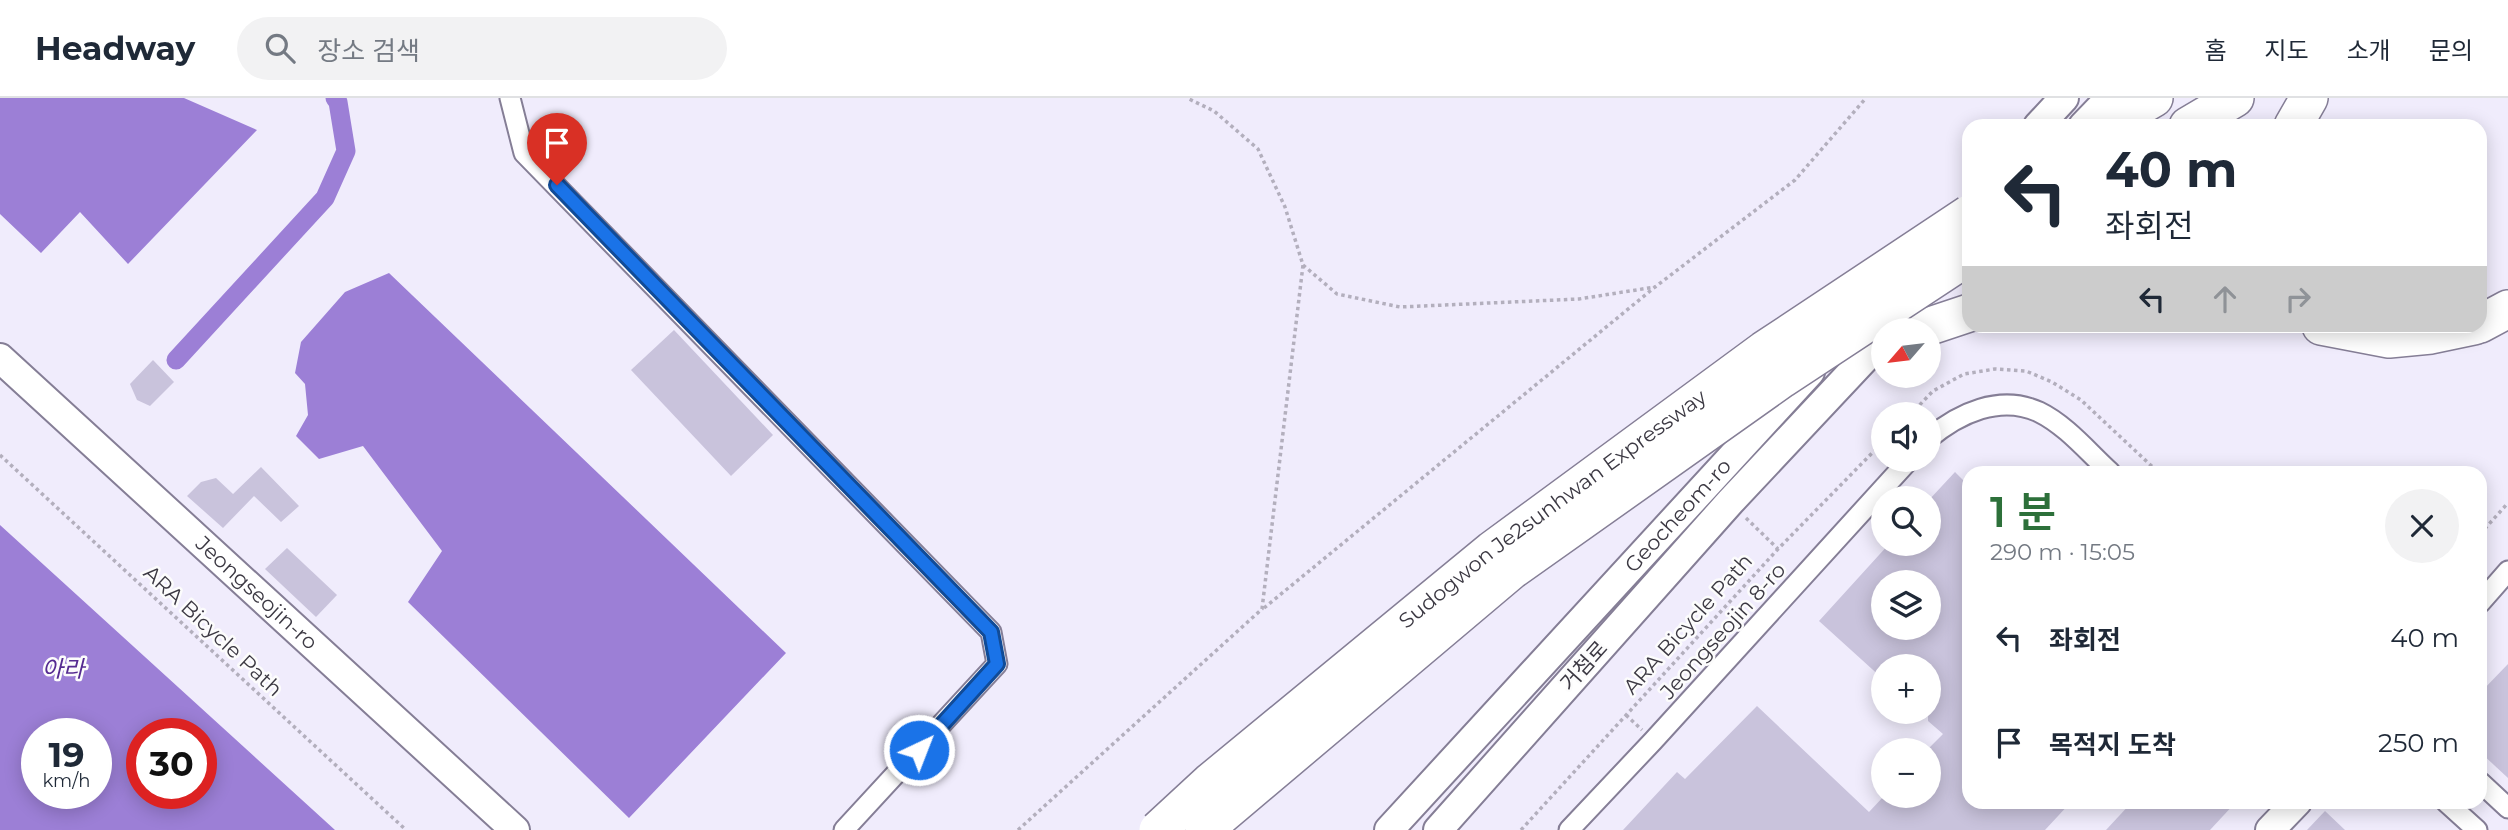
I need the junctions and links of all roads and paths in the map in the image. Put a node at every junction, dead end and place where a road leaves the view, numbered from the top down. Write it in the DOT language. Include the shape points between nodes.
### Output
graph roads {
  1 [pos="510,98"];
  2 [pos="1187,98"];
  3 [pos="1866,98"];
  4 [pos="2064,98"];
  5 [pos="2235,98"];
  6 [pos="2309,98"];
  7 [pos="2128,107"];
  8 [pos="2044,119"];
  9 [pos="2100,119"];
  10 [pos="2200,119"];
  11 [pos="2297,119"];
  12 [pos="1962,208"];
  13 [pos="1962,219"];
  14 [pos="1962,255"];
  15 [pos="1962,261"];
  16 [pos="1303,265"];
  17 [pos="2508,286"];
  18 [pos="1655,287"];
  19 [pos="2487,297"];
  20 [pos="2508,309"];
  21 [pos="1962,315"];
  22 [pos="1903,318"];
  23 [pos="2487,320"];
  24 [pos="1941,322"];
  25 [pos="2358,333"];
  26 [pos="2441,333"];
  27 [pos="1871,346"];
  28 [pos="1871,354"];
  29 [pos="0,358"];
  30 [pos="1782,379"];
  31 [pos="1941,428"];
  32 [pos="1871,454"];
  33 [pos="0,455"];
  34 [pos="2103,466"];
  35 [pos="1898,472"];
  36 [pos="1730,502"];
  37 [pos="2508,503"];
  38 [pos="2487,526"];
  39 [pos="1778,549"];
  40 [pos="2508,571"];
  41 [pos="2487,595"];
  42 [pos="1262,609"];
  43 [pos="2487,788"];
  44 [pos="2508,808"];
  45 [pos="2290,809"];
  46 [pos="2454,809"];
  47 [pos="405,830"];
  48 [pos="515,830"];
  49 [pos="844,830"];
  50 [pos="1018,830"];
  51 [pos="1158,830"];
  52 [pos="1204,830"];
  53 [pos="1389,830"];
  54 [pos="1438,830"];
  55 [pos="1521,830"];
  56 [pos="1569,830"];
  57 [pos="2270,830"];
  58 [pos="2477,830"];
  1 -- 49 [label="street" via="524,153 991,632 997,664"];
  2 -- 16 [label="path" via="1214,111 1258,149 1285,207"];
  3 -- 18 [label="path" via="1795,180"];
  4 -- 8 [label="street"];
  5 -- 10 [label="highway"];
  6 -- 11 [label="highway"];
  7 -- 9 [label="street"];
  12 -- 53 [label="street, Geocheom-ro"];
  13 -- 51 [label="highway, Sudogwon Je2sunhwan Expressway, bridge" via="1764,350 1492,550"];
  14 -- 22 [label="street"];
  15 -- 30 [label="highway, Sudogwon Je2sunhwan Expressway, bridge"];
  16 -- 18 [label="path" via="1337,294 1400,307 1579,299"];
  16 -- 42 [label="path"];
  17 -- 19 [label="highway"];
  18 -- 42 [label="path"];
  20 -- 23 [label="highway"];
  21 -- 24 [label="highway"];
  25 -- 26 [label="highway" via="2389,339"];
  27 -- 30 [label="highway, bridge"];
  28 -- 36 [label="street, Geocheom-ro"];
  29 -- 48 [label="street, Jeongseojin-ro"];
  30 -- 52 [label="highway, Sudogwon Je2sunhwan Expressway, bridge" via="1511,571"];
  31 -- 34 [label="street" via="1986,407 2022,406 2059,425"];
  32 -- 39 [label="path, ARA Bicycle Path"];
  33 -- 47 [label="path, ARA Bicycle Path"];
  35 -- 56 [label="street, Jeongseojin 8-ro"];
  36 -- 39 [label="path"];
  36 -- 54 [label="street, 거첨로"];
  37 -- 38 [label="path"];
  39 -- 55 [label="path, ARA Bicycle Path"];
  40 -- 41 [label="street"];
  42 -- 50 [label="path"];
  43 -- 44 [label="street"];
  45 -- 57 [label="street"];
  46 -- 58 [label="street"];
}
